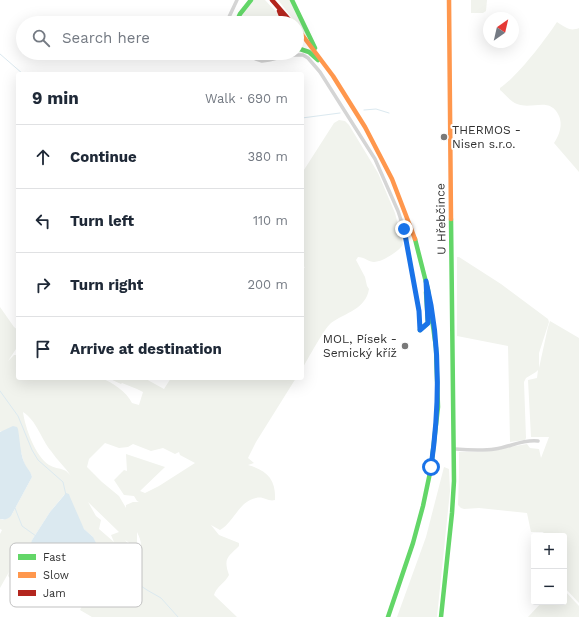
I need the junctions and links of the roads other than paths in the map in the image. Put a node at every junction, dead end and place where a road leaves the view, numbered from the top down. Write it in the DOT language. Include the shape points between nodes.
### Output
graph roads {
  1 [pos="237,0"];
  2 [pos="251,0"];
  3 [pos="272,0"];
  4 [pos="292,0"];
  5 [pos="449,0"];
  6 [pos="229,16"];
  7 [pos="239,16"];
  8 [pos="282,16"];
  9 [pos="286,16"];
  10 [pos="300,16"];
  11 [pos="304,25"];
  12 [pos="304,37"];
  13 [pos="304,50"];
  14 [pos="304,56"];
  15 [pos="320,58"];
  16 [pos="336,80"];
  17 [pos="426,281"];
  18 [pos="420,330"];
  19 [pos="538,441"];
  20 [pos="454,450"];
  21 [pos="388,617"];
  22 [pos="441,617"];
  1 -- 6 [label="street"];
  2 -- 7 [label="main road"];
  3 -- 8 [label="main road"];
  3 -- 9 [label="main road"];
  4 -- 10 [label="main road"];
  5 -- 20 [label="main road, U Hřebčince"];
  11 -- 15 [label="main road"];
  12 -- 15 [label="main road"];
  13 -- 16 [label="main road" via="311,53"];
  14 -- 18 [label="street" via="320,72 375,159 398,211 404,229"];
  15 -- 16 [label="main road"];
  16 -- 17 [label="main road" via="361,120 394,184 412,229"];
  17 -- 18 [label="main road" via="428,323"];
  17 -- 21 [label="main road" via="438,350 435,439 420,520"];
  19 -- 20 [label="street" via="522,442 496,449"];
  20 -- 22 [label="main road, U Hřebčince" via="452,513"];
}
